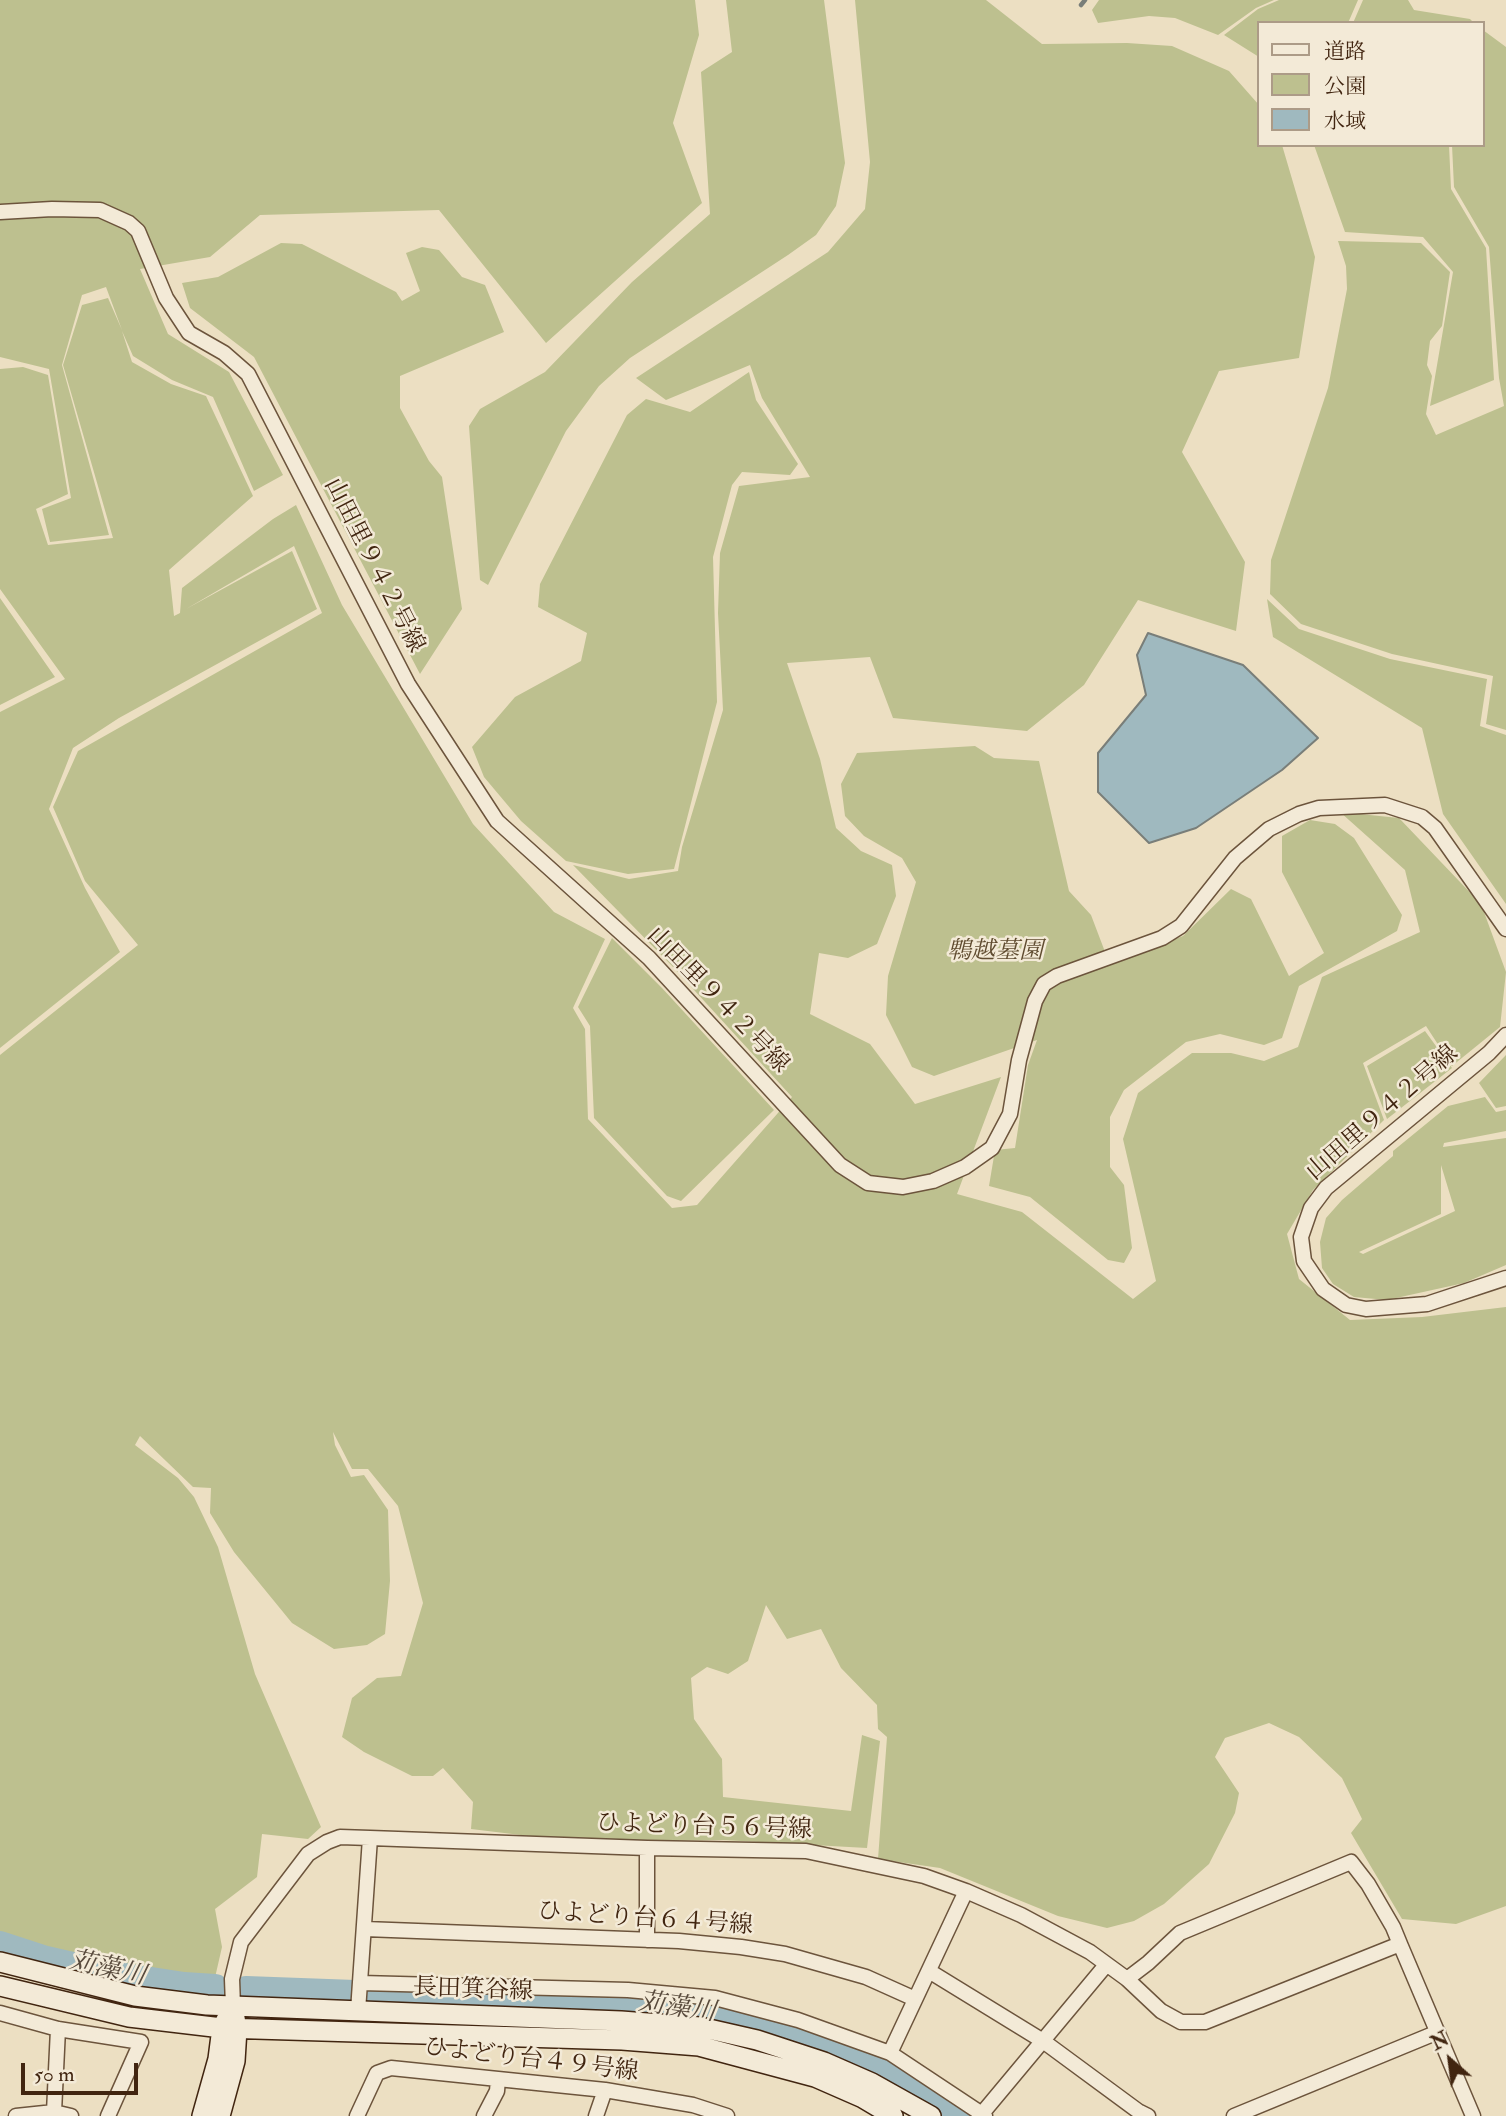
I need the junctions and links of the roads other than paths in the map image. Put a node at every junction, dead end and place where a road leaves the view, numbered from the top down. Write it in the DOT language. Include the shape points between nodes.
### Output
graph roads {
  1 [pos="0,212"];
  2 [pos="1506,929"];
  3 [pos="1506,1035"];
  4 [pos="1506,1278"];
  5 [pos="370,1838"];
  6 [pos="647,1848"];
  7 [pos="966,1891"];
  8 [pos="365,1929"];
  9 [pos="647,1940"];
  10 [pos="1400,1944"];
  11 [pos="0,1962"];
  12 [pos="1106,1965"];
  13 [pos="929,1971"];
  14 [pos="1127,1979"];
  15 [pos="361,1983"];
  16 [pos="0,1986"];
  17 [pos="915,1999"];
  18 [pos="233,2006"];
  19 [pos="358,2011"];
  20 [pos="0,2013"];
  21 [pos="58,2029"];
  22 [pos="229,2029"];
  23 [pos="1438,2032"];
  24 [pos="1043,2041"];
  25 [pos="890,2053"];
  26 [pos="498,2079"];
  27 [pos="605,2090"];
  28 [pos="54,2112"];
  29 [pos="982,2115"];
  30 [pos="16,2116"];
  31 [pos="71,2116"];
  32 [pos="108,2116"];
  33 [pos="202,2116"];
  34 [pos="220,2116"];
  35 [pos="357,2116"];
  36 [pos="484,2116"];
  37 [pos="596,2116"];
  38 [pos="727,2116"];
  39 [pos="893,2116"];
  40 [pos="931,2116"];
  41 [pos="1148,2116"];
  42 [pos="1234,2116"];
  43 [pos="1473,2116"];
  1 -- 2 [label="street, 山田里９４２号線" via="100,210 138,231 166,298 189,333 248,374 408,684 497,821 649,958 840,1165 868,1183 903,1187 933,1181 992,1149 1010,1114 1019,1060 1044,985 1057,976 1162,938 1181,926 1235,858 1269,829 1299,814 1319,808 1385,805 1422,817 1435,828"];
  3 -- 4 [label="street, 山田里９４２号線" via="1326,1188 1311,1208 1301,1237 1304,1261 1323,1289 1346,1305 1366,1309 1427,1304"];
  5 -- 6 [label="street, ひよどり台５６号線"];
  5 -- 8 [label="street"];
  5 -- 18 [label="street, ひよどり台５６号線" via="340,1837 309,1854 241,1942 232,1979"];
  6 -- 7 [label="street, ひよどり台５６号線" via="806,1851 924,1876"];
  6 -- 9 [label="street"];
  7 -- 12 [label="street, ひよどり台５６号線" via="1021,1915"];
  7 -- 13 [label="street"];
  8 -- 9 [label="street, ひよどり台６４号線"];
  8 -- 15 [label="street"];
  9 -- 17 [label="street, ひよどり台６４号線" via="785,1954 866,1978"];
  10 -- 14 [label="street, ひよどり台５６号線" via="1205,2022 1181,2022 1161,2011"];
  10 -- 14 [label="street" via="1351,1862 1180,1933"];
  10 -- 23 [label="street"];
  11 -- 18 [label="street, 長田箕谷線" via="135,1996"];
  12 -- 14 [label="street, ひよどり台５６号線"];
  12 -- 24 [label="street"];
  13 -- 17 [label="street"];
  13 -- 24 [label="street"];
  15 -- 19 [label="street"];
  15 -- 25 [label="street" via="628,1990 715,1998 798,2020"];
  16 -- 22 [label="street, 長田箕谷線" via="129,2017"];
  17 -- 25 [label="street"];
  18 -- 19 [label="street, 長田箕谷線"];
  18 -- 22 [label="street"];
  19 -- 40 [label="street, 長田箕谷線" via="700,2027 824,2062"];
  20 -- 21 [label="street"];
  21 -- 28 [label="street"];
  21 -- 32 [label="street" via="141,2042"];
  22 -- 33 [label="street"];
  22 -- 34 [label="street" via="235,2061"];
  22 -- 39 [label="street, 長田箕谷線" via="622,2039 699,2046 814,2077"];
  23 -- 42 [label="street"];
  23 -- 43 [label="street"];
  24 -- 29 [label="street"];
  24 -- 41 [label="street"];
  25 -- 29 [label="street"];
  26 -- 27 [label="street, ひよどり台４９号線"];
  26 -- 35 [label="street, ひよどり台４９号線" via="391,2068 377,2073"];
  26 -- 36 [label="street"];
  27 -- 37 [label="street"];
  27 -- 38 [label="street, ひよどり台４９号線" via="693,2105"];
  28 -- 30 [label="street"];
  28 -- 31 [label="street"];
}
